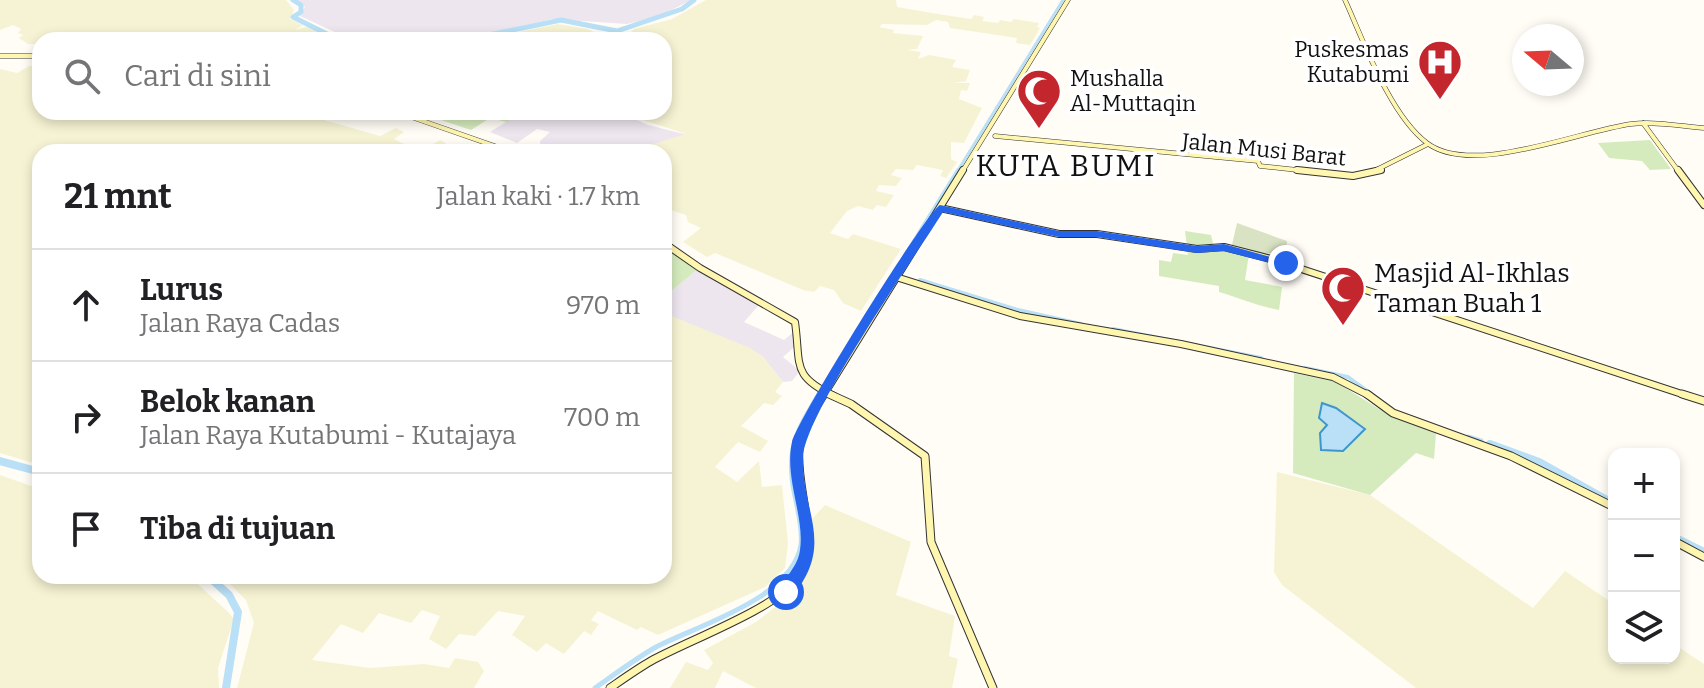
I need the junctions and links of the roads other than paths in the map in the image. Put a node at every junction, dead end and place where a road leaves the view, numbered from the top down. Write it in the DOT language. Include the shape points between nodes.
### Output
graph roads {
  1 [pos="1068,0"];
  2 [pos="1345,0"];
  3 [pos="0,56"];
  4 [pos="32,56"];
  5 [pos="420,120"];
  6 [pos="1642,124"];
  7 [pos="1704,129"];
  8 [pos="986,133"];
  9 [pos="995,138"];
  10 [pos="982,141"];
  11 [pos="489,144"];
  12 [pos="1428,144"];
  13 [pos="1704,205"];
  14 [pos="940,208"];
  15 [pos="672,248"];
  16 [pos="896,277"];
  17 [pos="820,389"];
  18 [pos="1704,401"];
  19 [pos="1608,504"];
  20 [pos="1680,544"];
  21 [pos="1704,557"];
  22 [pos="610,688"];
  23 [pos="993,688"];
  1 -- 8 [label="street"];
  2 -- 12 [label="street" via="1401,109"];
  3 -- 4 [label="street"];
  5 -- 11 [label="street"];
  6 -- 7 [label="street"];
  6 -- 12 [label="street" via="1478,155 1447,153"];
  6 -- 13 [label="street"];
  8 -- 9 [label="street, Jalan Musi Barat"];
  8 -- 10 [label="street"];
  9 -- 10 [label="street, Jalan Musi Barat"];
  9 -- 12 [label="street, Jalan Musi Barat" via="1353,176 1381,170"];
  10 -- 14 [label="street"];
  14 -- 16 [label="street"];
  14 -- 18 [label="street" via="1059,234 1097,234 1197,249 1224,247"];
  15 -- 17 [label="street" via="795,322 802,374"];
  16 -- 17 [label="street"];
  16 -- 19 [label="street" via="1020,316 1333,377 1393,413 1525,461"];
  17 -- 22 [label="street" via="797,448 809,550 795,583"];
  17 -- 23 [label="street" via="879,422 925,457 931,542"];
  20 -- 21 [label="street"];
}
